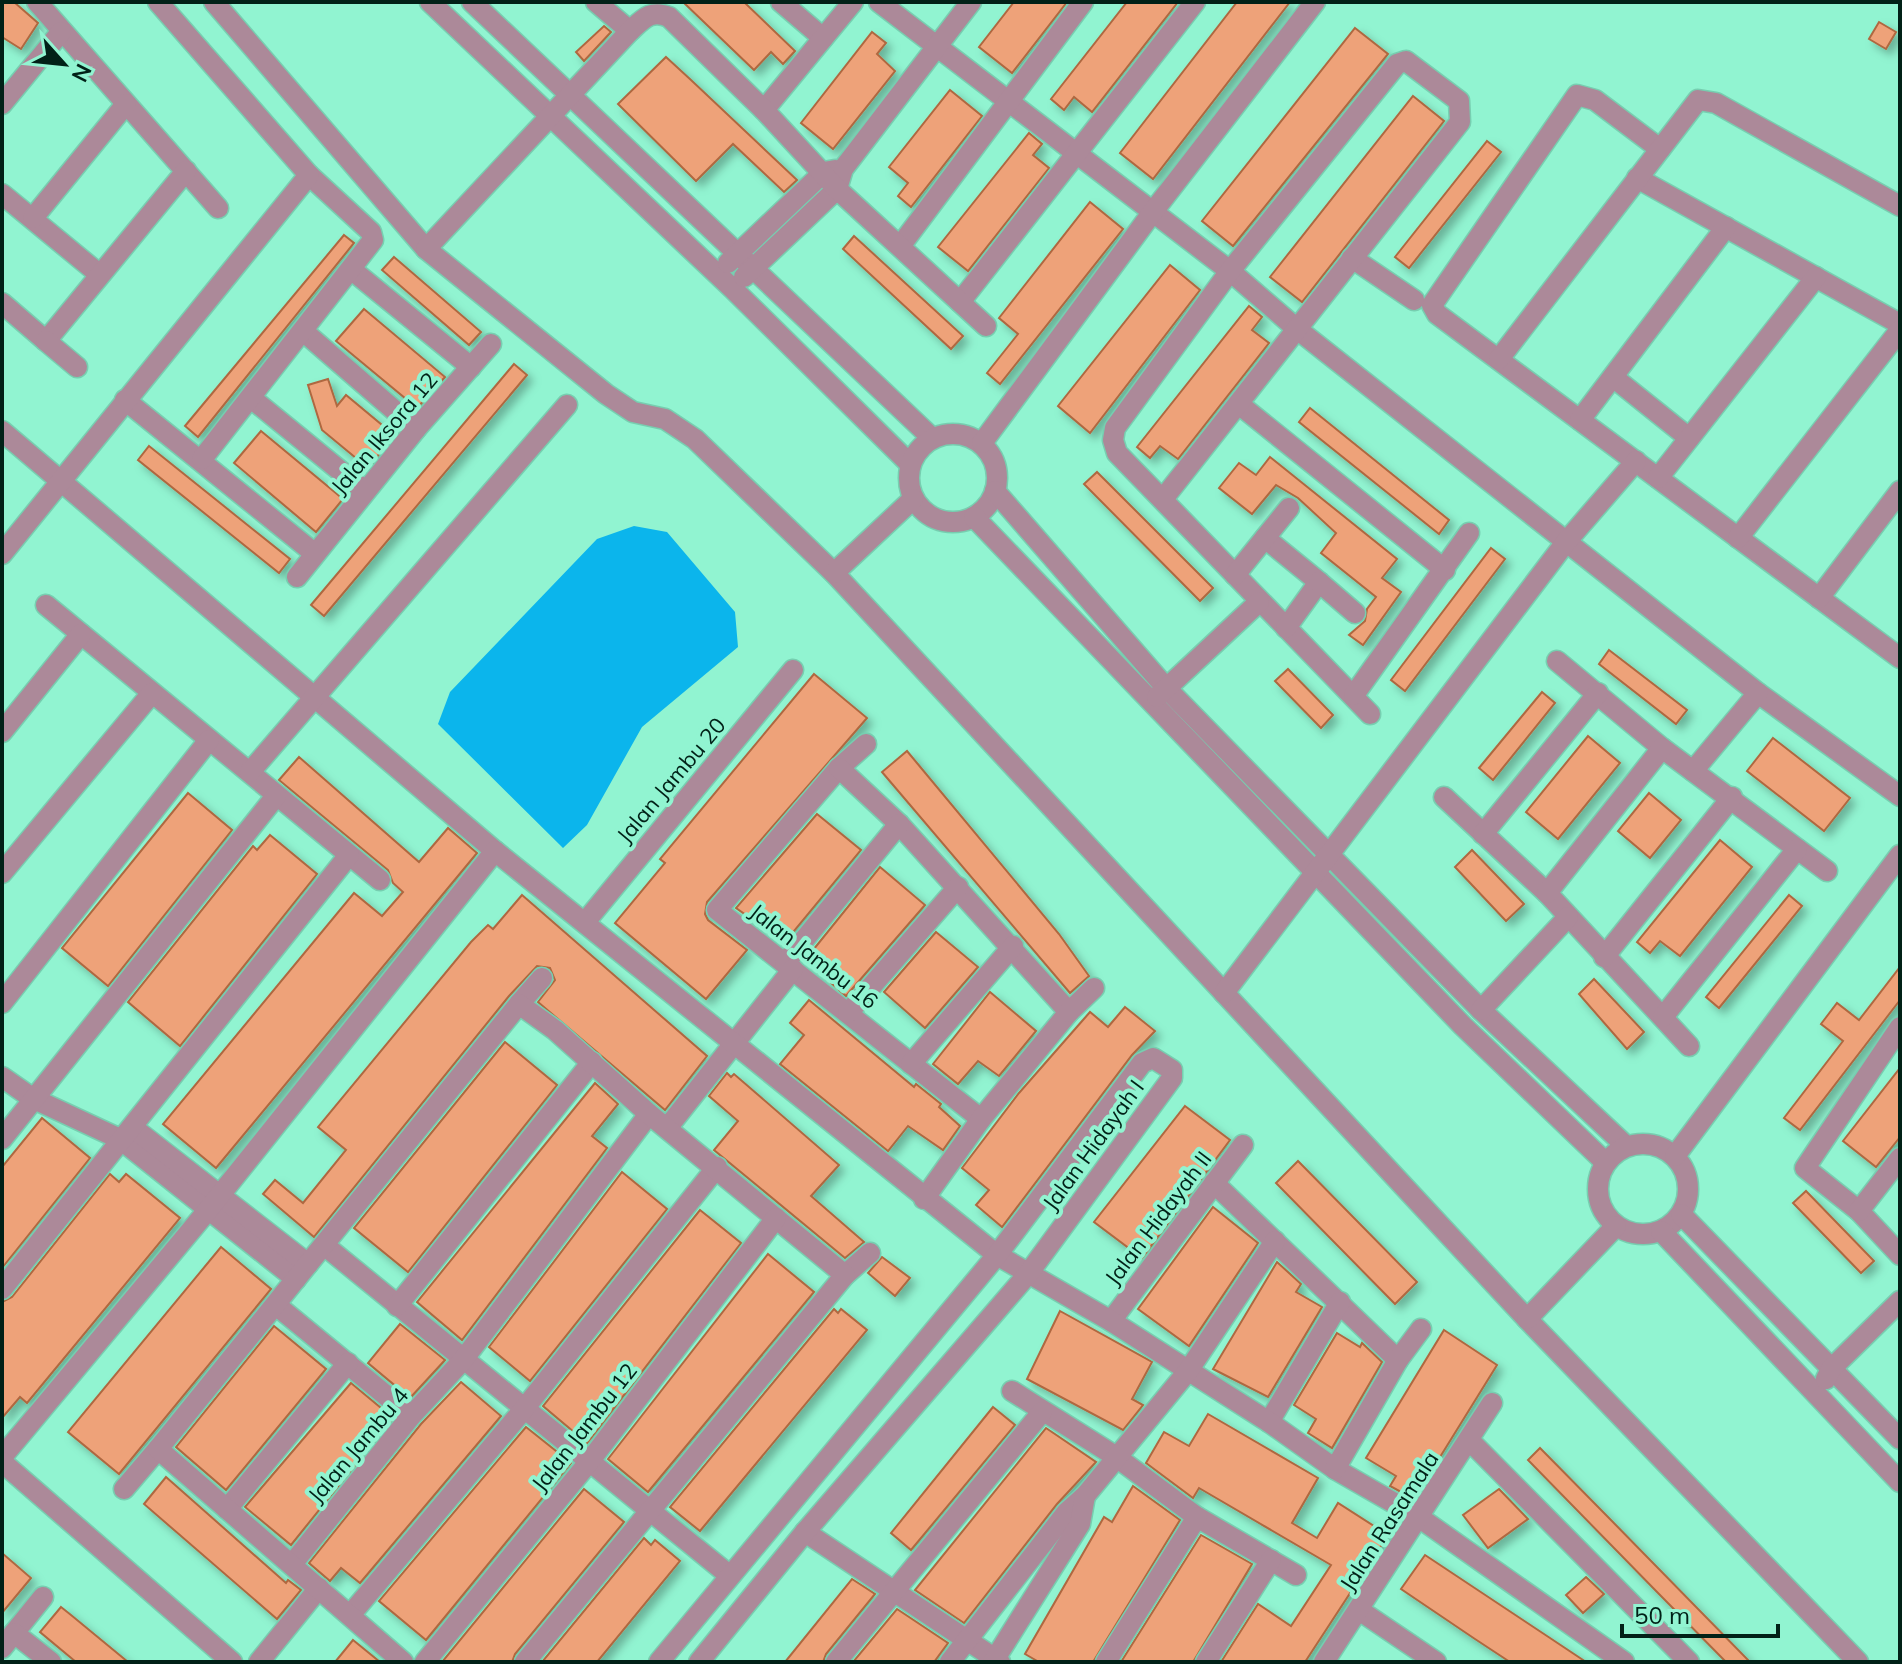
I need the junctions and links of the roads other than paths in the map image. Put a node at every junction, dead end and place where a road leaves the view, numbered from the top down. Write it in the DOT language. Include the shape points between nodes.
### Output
graph roads {
  1 [pos="158,2"];
  2 [pos="214,2"];
  3 [pos="430,2"];
  4 [pos="472,2"];
  5 [pos="596,2"];
  6 [pos="781,2"];
  7 [pos="853,2"];
  8 [pos="879,2"];
  9 [pos="971,2"];
  10 [pos="1083,2"];
  11 [pos="1195,2"];
  12 [pos="1315,2"];
  13 [pos="47,5"];
  14 [pos="630,31"];
  15 [pos="61,32"];
  16 [pos="823,38"];
  17 [pos="937,46"];
  18 [pos="571,96"];
  19 [pos="1009,101"];
  20 [pos="2,104"];
  21 [pos="126,104"];
  22 [pos="764,110"];
  23 [pos="549,116"];
  24 [pos="1660,149"];
  25 [pos="1076,155"];
  26 [pos="186,171"];
  27 [pos="309,175"];
  28 [pos="835,177"];
  29 [pos="1637,178"];
  30 [pos="2,194"];
  31 [pos="1900,206"];
  32 [pos="218,208"];
  33 [pos="1152,213"];
  34 [pos="33,218"];
  35 [pos="1726,227"];
  36 [pos="901,245"];
  37 [pos="426,249"];
  38 [pos="1352,258"];
  39 [pos="744,262"];
  40 [pos="352,270"];
  41 [pos="1230,271"];
  42 [pos="99,274"];
  43 [pos="716,275"];
  44 [pos="1816,277"];
  45 [pos="733,289"];
  46 [pos="1414,300"];
  47 [pos="960,302"];
  48 [pos="2,303"];
  49 [pos="1900,324"];
  50 [pos="986,326"];
  51 [pos="1297,329"];
  52 [pos="1900,330"];
  53 [pos="303,331"];
  54 [pos="46,341"];
  55 [pos="491,344"];
  56 [pos="1499,359"];
  57 [pos="77,367"];
  58 [pos="471,367"];
  59 [pos="1613,377"];
  60 [pos="251,398"];
  61 [pos="125,400"];
  62 [pos="567,405"];
  63 [pos="1240,405"];
  64 [pos="1580,420"];
  65 [pos="416,429"];
  66 [pos="2,431"];
  67 [pos="932,438"];
  68 [pos="1689,438"];
  69 [pos="982,443"];
  70 [pos="202,459"];
  71 [pos="1636,461"];
  72 [pos="910,464"];
  73 [pos="1658,478"];
  74 [pos="61,481"];
  75 [pos="365,491"];
  76 [pos="995,491"];
  77 [pos="1900,491"];
  78 [pos="913,499"];
  79 [pos="1163,499"];
  80 [pos="1289,508"];
  81 [pos="974,517"];
  82 [pos="1469,533"];
  83 [pos="1265,538"];
  84 [pos="1738,538"];
  85 [pos="1566,542"];
  86 [pos="314,553"];
  87 [pos="2,554"];
  88 [pos="1445,570"];
  89 [pos="834,573"];
  90 [pos="1235,575"];
  91 [pos="297,577"];
  92 [pos="1319,582"];
  93 [pos="1819,598"];
  94 [pos="1259,602"];
  95 [pos="46,605"];
  96 [pos="1355,613"];
  97 [pos="1286,628"];
  98 [pos="81,634"];
  99 [pos="1900,658"];
  100 [pos="1557,661"];
  101 [pos="793,670"];
  102 [pos="1167,689"];
  103 [pos="152,693"];
  104 [pos="1598,693"];
  105 [pos="1758,693"];
  106 [pos="315,695"];
  107 [pos="1354,695"];
  108 [pos="1151,702"];
  109 [pos="1370,714"];
  110 [pos="2,732"];
  111 [pos="209,740"];
  112 [pos="866,744"];
  113 [pos="1662,748"];
  114 [pos="839,768"];
  115 [pos="1693,771"];
  116 [pos="250,772"];
  117 [pos="276,796"];
  118 [pos="1900,796"];
  119 [pos="1444,797"];
  120 [pos="1732,797"];
  121 [pos="899,824"];
  122 [pos="1483,834"];
  123 [pos="1797,849"];
  124 [pos="495,851"];
  125 [pos="349,855"];
  126 [pos="1331,855"];
  127 [pos="1900,855"];
  128 [pos="1827,871"];
  129 [pos="2,873"];
  130 [pos="1316,875"];
  131 [pos="380,880"];
  132 [pos="958,887"];
  133 [pos="1547,893"];
  134 [pos="1568,917"];
  135 [pos="586,921"];
  136 [pos="1013,946"];
  137 [pos="1604,957"];
  138 [pos="789,966"];
  139 [pos="542,978"];
  140 [pos="1094,988"];
  141 [pos="1224,993"];
  142 [pos="2,1003"];
  143 [pos="519,1004"];
  144 [pos="1481,1010"];
  145 [pos="1069,1012"];
  146 [pos="848,1013"];
  147 [pos="1663,1017"];
  148 [pos="1900,1027"];
  149 [pos="732,1044"];
  150 [pos="1689,1046"];
  151 [pos="592,1062"];
  152 [pos="911,1064"];
  153 [pos="2,1077"];
  154 [pos="32,1098"];
  155 [pos="649,1114"];
  156 [pos="981,1119"];
  157 [pos="668,1127"];
  158 [pos="126,1133"];
  159 [pos="2,1139"];
  160 [pos="1243,1145"];
  161 [pos="1626,1146"];
  162 [pos="1675,1156"];
  163 [pos="1900,1158"];
  164 [pos="1605,1162"];
  165 [pos="717,1167"];
  166 [pos="1214,1183"];
  167 [pos="924,1199"];
  168 [pos="214,1202"];
  169 [pos="1859,1211"];
  170 [pos="1681,1214"];
  171 [pos="776,1218"];
  172 [pos="1616,1226"];
  173 [pos="1661,1231"];
  174 [pos="1275,1241"];
  175 [pos="324,1245"];
  176 [pos="870,1253"];
  177 [pos="997,1255"];
  178 [pos="1900,1255"];
  179 [pos="302,1272"];
  180 [pos="1028,1274"];
  181 [pos="845,1275"];
  182 [pos="2,1289"];
  183 [pos="1900,1301"];
  184 [pos="1340,1302"];
  185 [pos="276,1305"];
  186 [pos="397,1306"];
  187 [pos="1527,1319"];
  188 [pos="1111,1321"];
  189 [pos="1421,1329"];
  190 [pos="463,1360"];
  191 [pos="1398,1360"];
  192 [pos="348,1363"];
  193 [pos="1831,1369"];
  194 [pos="1188,1371"];
  195 [pos="1012,1391"];
  196 [pos="1818,1398"];
  197 [pos="1492,1403"];
  198 [pos="524,1409"];
  199 [pos="1042,1412"];
  200 [pos="411,1416"];
  201 [pos="1269,1422"];
  202 [pos="1900,1439"];
  203 [pos="1470,1441"];
  204 [pos="158,1449"];
  205 [pos="1115,1456"];
  206 [pos="2,1460"];
  207 [pos="589,1462"];
  208 [pos="1335,1469"];
  209 [pos="1900,1482"];
  210 [pos="124,1489"];
  211 [pos="1085,1496"];
  212 [pos="227,1509"];
  213 [pos="648,1510"];
  214 [pos="1197,1517"];
  215 [pos="1420,1518"];
  216 [pos="805,1532"];
  217 [pos="1271,1560"];
  218 [pos="293,1563"];
  219 [pos="729,1575"];
  220 [pos="1296,1575"];
  221 [pos="319,1588"];
  222 [pos="893,1594"];
  223 [pos="43,1597"];
  224 [pos="1359,1610"];
  225 [pos="351,1614"];
  226 [pos="8,1640"];
  227 [pos="967,1641"];
  228 [pos="996,1661"];
  229 [pos="51,1662"];
  230 [pos="232,1662"];
  231 [pos="259,1662"];
  232 [pos="403,1662"];
  233 [pos="425,1662"];
  234 [pos="525,1662"];
  235 [pos="659,1662"];
  236 [pos="699,1662"];
  237 [pos="836,1662"];
  238 [pos="950,1662"];
  239 [pos="1106,1662"];
  240 [pos="1206,1662"];
  241 [pos="1324,1662"];
  242 [pos="1436,1662"];
  243 [pos="1624,1662"];
  244 [pos="1689,1662"];
  245 [pos="1858,1662"];
  1 -- 27 [label="street"];
  2 -- 37 [label="street"];
  3 -- 23 [label="street"];
  4 -- 18 [label="street"];
  5 -- 14 [label="street"];
  6 -- 16 [label="street"];
  7 -- 16 [label="street"];
  8 -- 17 [label="street"];
  9 -- 17 [label="street"];
  10 -- 19 [label="street"];
  11 -- 25 [label="street"];
  12 -- 33 [label="street"];
  13 -- 15 [label="street"];
  14 -- 18 [label="street"];
  14 -- 22 [label="street" via="647,15 659,12 669,17"];
  15 -- 20 [label="street"];
  15 -- 21 [label="street"];
  16 -- 22 [label="street"];
  17 -- 19 [label="street"];
  17 -- 28 [label="street"];
  18 -- 23 [label="street"];
  18 -- 39 [label="street"];
  19 -- 25 [label="street"];
  19 -- 36 [label="street"];
  21 -- 26 [label="street"];
  21 -- 34 [label="street"];
  22 -- 28 [label="street"];
  23 -- 37 [label="street"];
  23 -- 43 [label="street"];
  24 -- 29 [label="street"];
  24 -- 31 [label="street" via="1698,100 1706,99"];
  24 -- 56 [label="street" via="1585,95 1570,103 1432,305"];
  25 -- 33 [label="street"];
  25 -- 47 [label="street"];
  26 -- 32 [label="street"];
  26 -- 42 [label="street"];
  27 -- 40 [label="street" via="371,232 373,240"];
  27 -- 61 [label="street"];
  28 -- 36 [label="street"];
  28 -- 39 [label="street"];
  29 -- 35 [label="street"];
  29 -- 56 [label="street"];
  30 -- 34 [label="street"];
  33 -- 41 [label="street"];
  33 -- 69 [label="street"];
  34 -- 42 [label="street"];
  35 -- 44 [label="street"];
  35 -- 59 [label="street"];
  36 -- 47 [label="street"];
  37 -- 89 [label="street" via="606,394 633,412 665,419 695,439"];
  38 -- 41 [label="street" via="1460,122 1459,101 1406,61 1397,64"];
  38 -- 46 [label="street"];
  38 -- 51 [label="street"];
  39 -- 43 [label="street"];
  39 -- 45 [label="street"];
  39 -- 67 [label="street"];
  40 -- 53 [label="street"];
  40 -- 58 [label="street"];
  41 -- 51 [label="street"];
  41 -- 79 [label="street" via="1115,428 1117,453"];
  42 -- 54 [label="street"];
  43 -- 45 [label="street"];
  44 -- 49 [label="street"];
  44 -- 68 [label="street"];
  45 -- 72 [label="street"];
  47 -- 50 [label="street"];
  48 -- 54 [label="street"];
  51 -- 63 [label="street"];
  51 -- 85 [label="street"];
  52 -- 84 [label="street"];
  53 -- 60 [label="street"];
  53 -- 65 [label="street"];
  54 -- 57 [label="street"];
  55 -- 58 [label="street, Jalan Iksora 12"];
  56 -- 64 [label="street"];
  58 -- 65 [label="street, Jalan Iksora 12"];
  59 -- 64 [label="street"];
  59 -- 68 [label="street"];
  60 -- 70 [label="street"];
  60 -- 75 [label="street"];
  61 -- 70 [label="street"];
  61 -- 74 [label="street"];
  62 -- 106 [label="street"];
  63 -- 79 [label="street"];
  63 -- 88 [label="street"];
  64 -- 71 [label="street"];
  65 -- 75 [label="street, Jalan Iksora 12"];
  66 -- 74 [label="street"];
  67 -- 69 [label="street" via="949,433"];
  67 -- 72 [label="street"];
  68 -- 73 [label="street"];
  69 -- 76 [label="street" via="993,457"];
  70 -- 86 [label="street"];
  71 -- 73 [label="street"];
  71 -- 85 [label="street"];
  72 -- 78 [label="street"];
  73 -- 84 [label="street"];
  74 -- 87 [label="street"];
  74 -- 106 [label="street"];
  75 -- 86 [label="street, Jalan Iksora 12"];
  76 -- 81 [label="street"];
  76 -- 102 [label="street"];
  77 -- 93 [label="street"];
  78 -- 81 [label="street" via="939,521"];
  78 -- 89 [label="street"];
  79 -- 90 [label="street"];
  80 -- 83 [label="street"];
  81 -- 108 [label="street"];
  82 -- 88 [label="street"];
  83 -- 90 [label="street"];
  83 -- 92 [label="street"];
  84 -- 93 [label="street"];
  85 -- 105 [label="street"];
  85 -- 126 [label="street"];
  86 -- 91 [label="street, Jalan Iksora 12"];
  88 -- 107 [label="street"];
  89 -- 141 [label="street"];
  90 -- 94 [label="street"];
  92 -- 96 [label="street"];
  92 -- 97 [label="street"];
  93 -- 99 [label="street"];
  94 -- 97 [label="street"];
  94 -- 102 [label="street"];
  95 -- 98 [label="street"];
  97 -- 107 [label="street"];
  98 -- 103 [label="street"];
  98 -- 110 [label="street"];
  100 -- 104 [label="street"];
  101 -- 135 [label="street, Jalan Jambu 20"];
  102 -- 108 [label="street"];
  102 -- 126 [label="street"];
  103 -- 111 [label="street"];
  103 -- 129 [label="street"];
  104 -- 113 [label="street"];
  104 -- 122 [label="street"];
  105 -- 115 [label="street"];
  105 -- 118 [label="street"];
  106 -- 116 [label="street"];
  106 -- 124 [label="street"];
  107 -- 109 [label="street"];
  108 -- 130 [label="street"];
  111 -- 116 [label="street"];
  111 -- 142 [label="street"];
  112 -- 114 [label="street, Jalan Jambu 16"];
  113 -- 115 [label="street"];
  113 -- 133 [label="street"];
  114 -- 121 [label="street"];
  114 -- 138 [label="street, Jalan Jambu 16" via="718,906 721,914"];
  115 -- 120 [label="street"];
  116 -- 117 [label="street"];
  117 -- 125 [label="street"];
  117 -- 154 [label="street"];
  119 -- 122 [label="street"];
  120 -- 123 [label="street"];
  120 -- 137 [label="street"];
  121 -- 132 [label="street"];
  121 -- 138 [label="street"];
  122 -- 133 [label="street"];
  123 -- 128 [label="street"];
  123 -- 147 [label="street"];
  124 -- 135 [label="street"];
  124 -- 168 [label="street"];
  125 -- 131 [label="street"];
  125 -- 158 [label="street"];
  126 -- 130 [label="street"];
  126 -- 144 [label="street"];
  127 -- 162 [label="street"];
  130 -- 141 [label="street"];
  130 -- 164 [label="street"];
  132 -- 136 [label="street"];
  132 -- 146 [label="street"];
  133 -- 134 [label="street"];
  134 -- 137 [label="street"];
  134 -- 144 [label="street"];
  135 -- 149 [label="street"];
  136 -- 145 [label="street"];
  136 -- 152 [label="street"];
  137 -- 147 [label="street"];
  138 -- 146 [label="street, Jalan Jambu 16"];
  138 -- 149 [label="street"];
  139 -- 143 [label="street"];
  140 -- 145 [label="street"];
  141 -- 187 [label="street"];
  143 -- 151 [label="street"];
  143 -- 175 [label="street"];
  144 -- 161 [label="street"];
  145 -- 156 [label="street"];
  146 -- 152 [label="street, Jalan Jambu 16"];
  147 -- 150 [label="street"];
  148 -- 169 [label="street" via="1806,1164 1808,1172"];
  149 -- 157 [label="street"];
  149 -- 167 [label="street"];
  151 -- 155 [label="street"];
  151 -- 186 [label="street"];
  152 -- 156 [label="street, Jalan Jambu 16"];
  153 -- 154 [label="street"];
  154 -- 158 [label="street"];
  154 -- 159 [label="street"];
  155 -- 157 [label="street"];
  155 -- 190 [label="street, Jalan Jambu 4"];
  156 -- 167 [label="street"];
  157 -- 165 [label="street"];
  158 -- 168 [label="street"];
  158 -- 182 [label="street"];
  160 -- 166 [label="street, Jalan Hidayah II"];
  161 -- 162 [label="street" via="1652,1144"];
  161 -- 164 [label="street"];
  162 -- 170 [label="street" via="1686,1174 1688,1195"];
  163 -- 169 [label="street"];
  164 -- 172 [label="street" via="1597,1184 1601,1208"];
  165 -- 171 [label="street"];
  165 -- 198 [label="street"];
  166 -- 174 [label="street"];
  166 -- 188 [label="street, Jalan Hidayah II"];
  167 -- 177 [label="street"];
  168 -- 179 [label="street"];
  168 -- 206 [label="street"];
  169 -- 178 [label="street"];
  170 -- 173 [label="street"];
  170 -- 193 [label="street"];
  171 -- 181 [label="street"];
  171 -- 207 [label="street, Jalan Jambu 12"];
  172 -- 173 [label="street" via="1638,1235"];
  172 -- 187 [label="street"];
  173 -- 196 [label="street"];
  174 -- 184 [label="street"];
  174 -- 194 [label="street"];
  175 -- 179 [label="street"];
  175 -- 186 [label="street"];
  176 -- 181 [label="street"];
  177 -- 180 [label="street"];
  177 -- 180 [label="street, Jalan Hidayah I" via="1142,1063 1153,1058 1172,1070 1172,1078"];
  177 -- 219 [label="street"];
  179 -- 185 [label="street"];
  180 -- 188 [label="street"];
  180 -- 216 [label="street"];
  181 -- 213 [label="street"];
  183 -- 193 [label="street"];
  184 -- 191 [label="street"];
  184 -- 201 [label="street"];
  185 -- 192 [label="street"];
  185 -- 204 [label="street"];
  186 -- 190 [label="street"];
  187 -- 245 [label="street"];
  188 -- 194 [label="street"];
  189 -- 191 [label="street"];
  190 -- 198 [label="street"];
  190 -- 200 [label="street, Jalan Jambu 4"];
  191 -- 208 [label="street"];
  192 -- 200 [label="street"];
  192 -- 212 [label="street"];
  193 -- 196 [label="street"];
  193 -- 202 [label="street"];
  194 -- 201 [label="street"];
  194 -- 205 [label="street"];
  195 -- 199 [label="street"];
  196 -- 209 [label="street"];
  197 -- 203 [label="street, Jalan Rasamala"];
  198 -- 207 [label="street"];
  198 -- 225 [label="street"];
  199 -- 205 [label="street"];
  199 -- 222 [label="street"];
  200 -- 218 [label="street, Jalan Jambu 4"];
  201 -- 208 [label="street"];
  203 -- 215 [label="street, Jalan Rasamala"];
  203 -- 244 [label="street"];
  204 -- 210 [label="street"];
  204 -- 212 [label="street"];
  205 -- 211 [label="street"];
  205 -- 214 [label="street"];
  206 -- 230 [label="street"];
  207 -- 213 [label="street"];
  207 -- 233 [label="street, Jalan Jambu 12"];
  208 -- 215 [label="street"];
  211 -- 227 [label="street"];
  211 -- 228 [label="street" via="1080,1524"];
  212 -- 218 [label="street"];
  213 -- 219 [label="street"];
  213 -- 234 [label="street"];
  214 -- 217 [label="street"];
  214 -- 239 [label="street"];
  215 -- 224 [label="street, Jalan Rasamala"];
  215 -- 243 [label="street"];
  216 -- 222 [label="street"];
  216 -- 236 [label="street"];
  217 -- 220 [label="street"];
  217 -- 240 [label="street"];
  218 -- 221 [label="street"];
  219 -- 235 [label="street"];
  221 -- 225 [label="street"];
  221 -- 231 [label="street"];
  222 -- 227 [label="street"];
  222 -- 237 [label="street"];
  223 -- 226 [label="street"];
  224 -- 241 [label="street, Jalan Rasamala"];
  224 -- 242 [label="street"];
  225 -- 232 [label="street"];
  226 -- 229 [label="street"];
  227 -- 228 [label="street"];
  227 -- 238 [label="street"];
}
